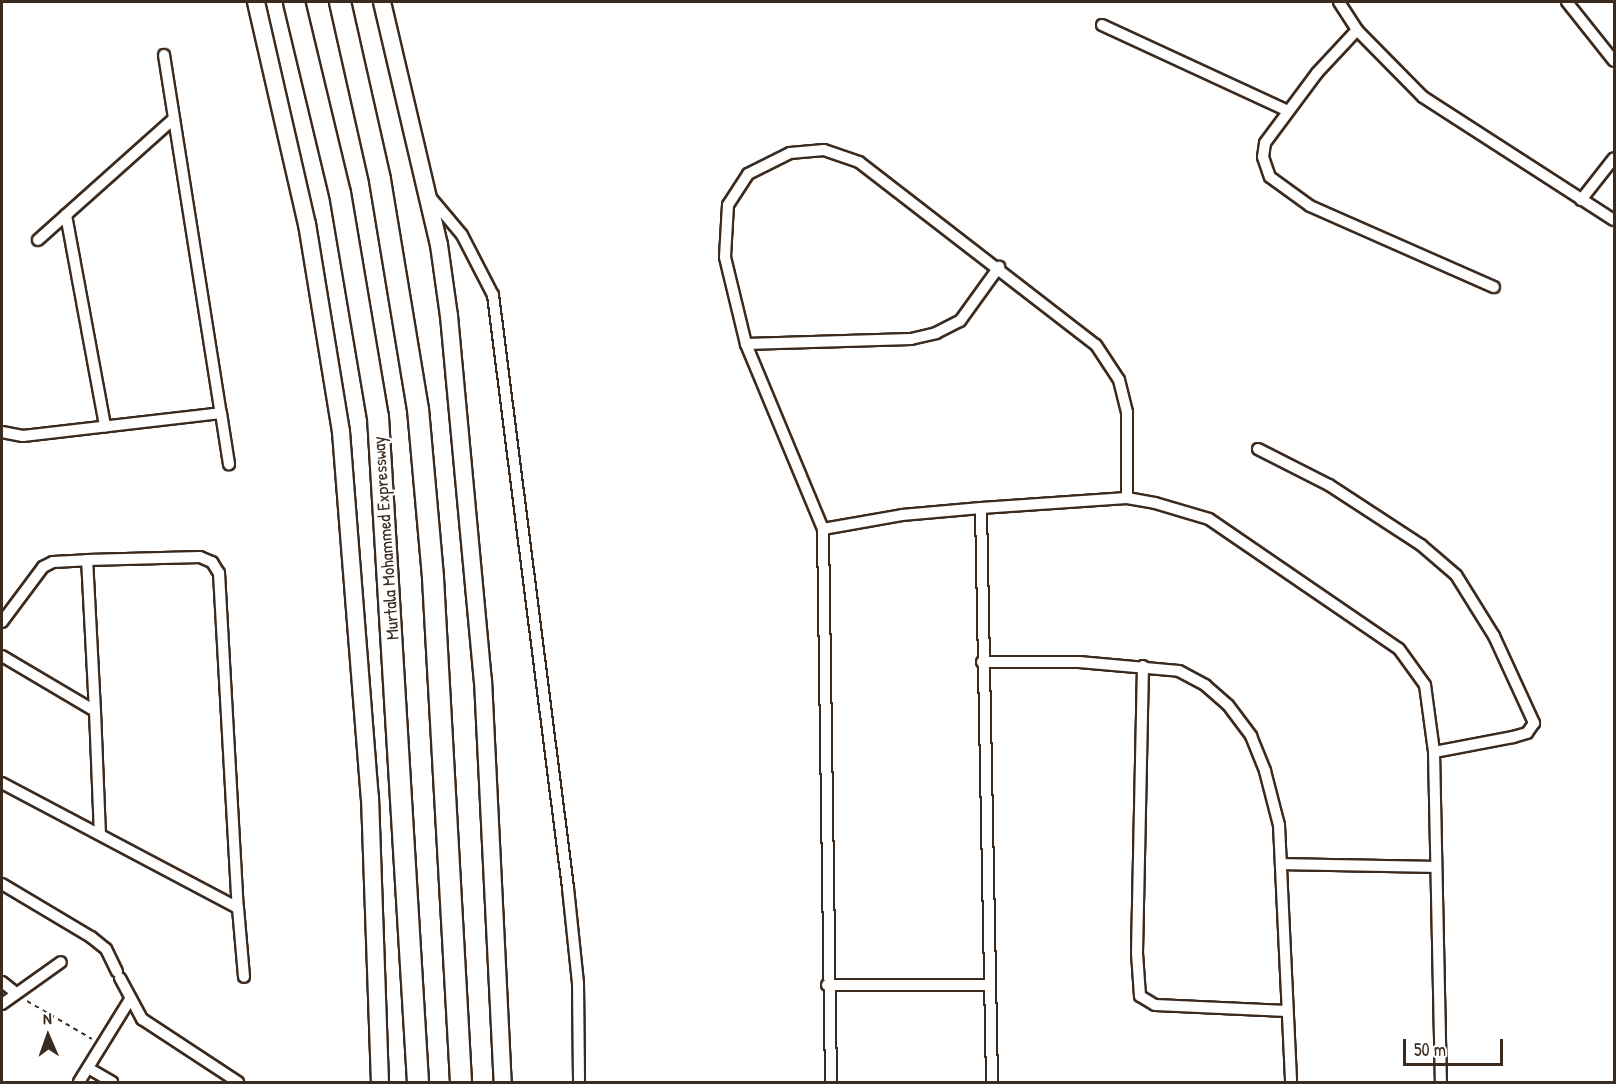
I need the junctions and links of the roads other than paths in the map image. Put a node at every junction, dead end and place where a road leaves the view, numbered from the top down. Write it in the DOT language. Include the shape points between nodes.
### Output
graph roads {
  1 [pos="256,2"];
  2 [pos="294,2"];
  3 [pos="340,2"];
  4 [pos="382,2"];
  5 [pos="1339,2"];
  6 [pos="1567,2"];
  7 [pos="1102,25"];
  8 [pos="1357,30"];
  9 [pos="164,55"];
  10 [pos="1614,61"];
  11 [pos="1288,111"];
  12 [pos="172,120"];
  13 [pos="1614,158"];
  14 [pos="427,194"];
  15 [pos="1581,200"];
  16 [pos="66,215"];
  17 [pos="1614,220"];
  18 [pos="38,240"];
  19 [pos="999,267"];
  20 [pos="1494,287"];
  21 [pos="746,344"];
  22 [pos="221,413"];
  23 [pos="105,426"];
  24 [pos="2,432"];
  25 [pos="1258,449"];
  26 [pos="229,464"];
  27 [pos="1127,498"];
  28 [pos="981,508"];
  29 [pos="823,529"];
  30 [pos="87,560"];
  31 [pos="2,622"];
  32 [pos="2,656"];
  33 [pos="982,662"];
  34 [pos="1143,666"];
  35 [pos="95,711"];
  36 [pos="1434,752"];
  37 [pos="2,783"];
  38 [pos="100,832"];
  39 [pos="1282,864"];
  40 [pos="1434,867"];
  41 [pos="2,884"];
  42 [pos="238,908"];
  43 [pos="61,962"];
  44 [pos="244,977"];
  45 [pos="2,982"];
  46 [pos="827,985"];
  47 [pos="988,985"];
  48 [pos="15,993"];
  49 [pos="129,1001"];
  50 [pos="2,1004"];
  51 [pos="1287,1011"];
  52 [pos="88,1068"];
  53 [pos="79,1083"];
  54 [pos="112,1083"];
  55 [pos="238,1083"];
  56 [pos="380,1083"];
  57 [pos="418,1083"];
  58 [pos="461,1083"];
  59 [pos="503,1083"];
  60 [pos="579,1083"];
  61 [pos="831,1083"];
  62 [pos="992,1083"];
  63 [pos="1291,1083"];
  64 [pos="1441,1083"];
  1 -- 56 [label="main road" via="313,253 341,432 370,796"];
  2 -- 57 [label="highway, Murtala Mohammed Expressway" via="340,193 378,417"];
  3 -- 58 [label="highway" via="380,180 418,409 434,590"];
  4 -- 14 [label="main road"];
  5 -- 8 [label="street"];
  6 -- 10 [label="street"];
  7 -- 11 [label="street"];
  8 -- 11 [label="street"];
  8 -- 15 [label="street" via="1423,97"];
  9 -- 12 [label="street"];
  11 -- 20 [label="street" via="1265,143 1263,157 1270,177 1310,206"];
  12 -- 16 [label="street"];
  12 -- 22 [label="street"];
  13 -- 15 [label="street"];
  14 -- 59 [label="main road" via="449,316 471,533 483,680"];
  14 -- 60 [label="street" via="462,235 493,295 568,888 578,983"];
  15 -- 17 [label="street"];
  16 -- 18 [label="street"];
  16 -- 23 [label="street"];
  19 -- 21 [label="street" via="960,321 936,333 911,339"];
  19 -- 21 [label="street" via="859,162 824,150 790,153 748,174 728,205 724,257"];
  19 -- 27 [label="street" via="1096,345 1119,380 1127,412"];
  21 -- 29 [label="street"];
  22 -- 23 [label="street"];
  22 -- 26 [label="street"];
  23 -- 24 [label="street" via="23,436"];
  25 -- 36 [label="street" via="1329,485 1420,545 1456,575 1494,636 1534,723 1527,733"];
  27 -- 28 [label="street"];
  27 -- 36 [label="street" via="1209,519 1399,649 1425,685"];
  28 -- 29 [label="street" via="902,515"];
  28 -- 33 [label="street"];
  29 -- 46 [label="street"];
  30 -- 31 [label="street" via="52,562 43,567"];
  30 -- 35 [label="street"];
  30 -- 42 [label="street" via="200,557 212,562 219,573"];
  32 -- 35 [label="street"];
  33 -- 34 [label="street"];
  33 -- 47 [label="street"];
  34 -- 39 [label="street" via="1179,671 1205,684 1228,705 1251,736 1279,825"];
  34 -- 51 [label="street" via="1137,965 1140,996 1155,1005"];
  35 -- 38 [label="street"];
  36 -- 40 [label="street"];
  37 -- 38 [label="street"];
  38 -- 42 [label="street"];
  39 -- 40 [label="street"];
  39 -- 51 [label="street"];
  40 -- 64 [label="street"];
  41 -- 49 [label="street" via="106,949"];
  42 -- 44 [label="street"];
  43 -- 48 [label="street"];
  45 -- 48 [label="street"];
  46 -- 47 [label="street"];
  46 -- 61 [label="street"];
  47 -- 62 [label="street"];
  48 -- 50 [label="street"];
  49 -- 52 [label="street"];
  49 -- 55 [label="street" via="156,1030"];
  51 -- 63 [label="street"];
  52 -- 53 [label="street"];
  52 -- 54 [label="street"];
}
